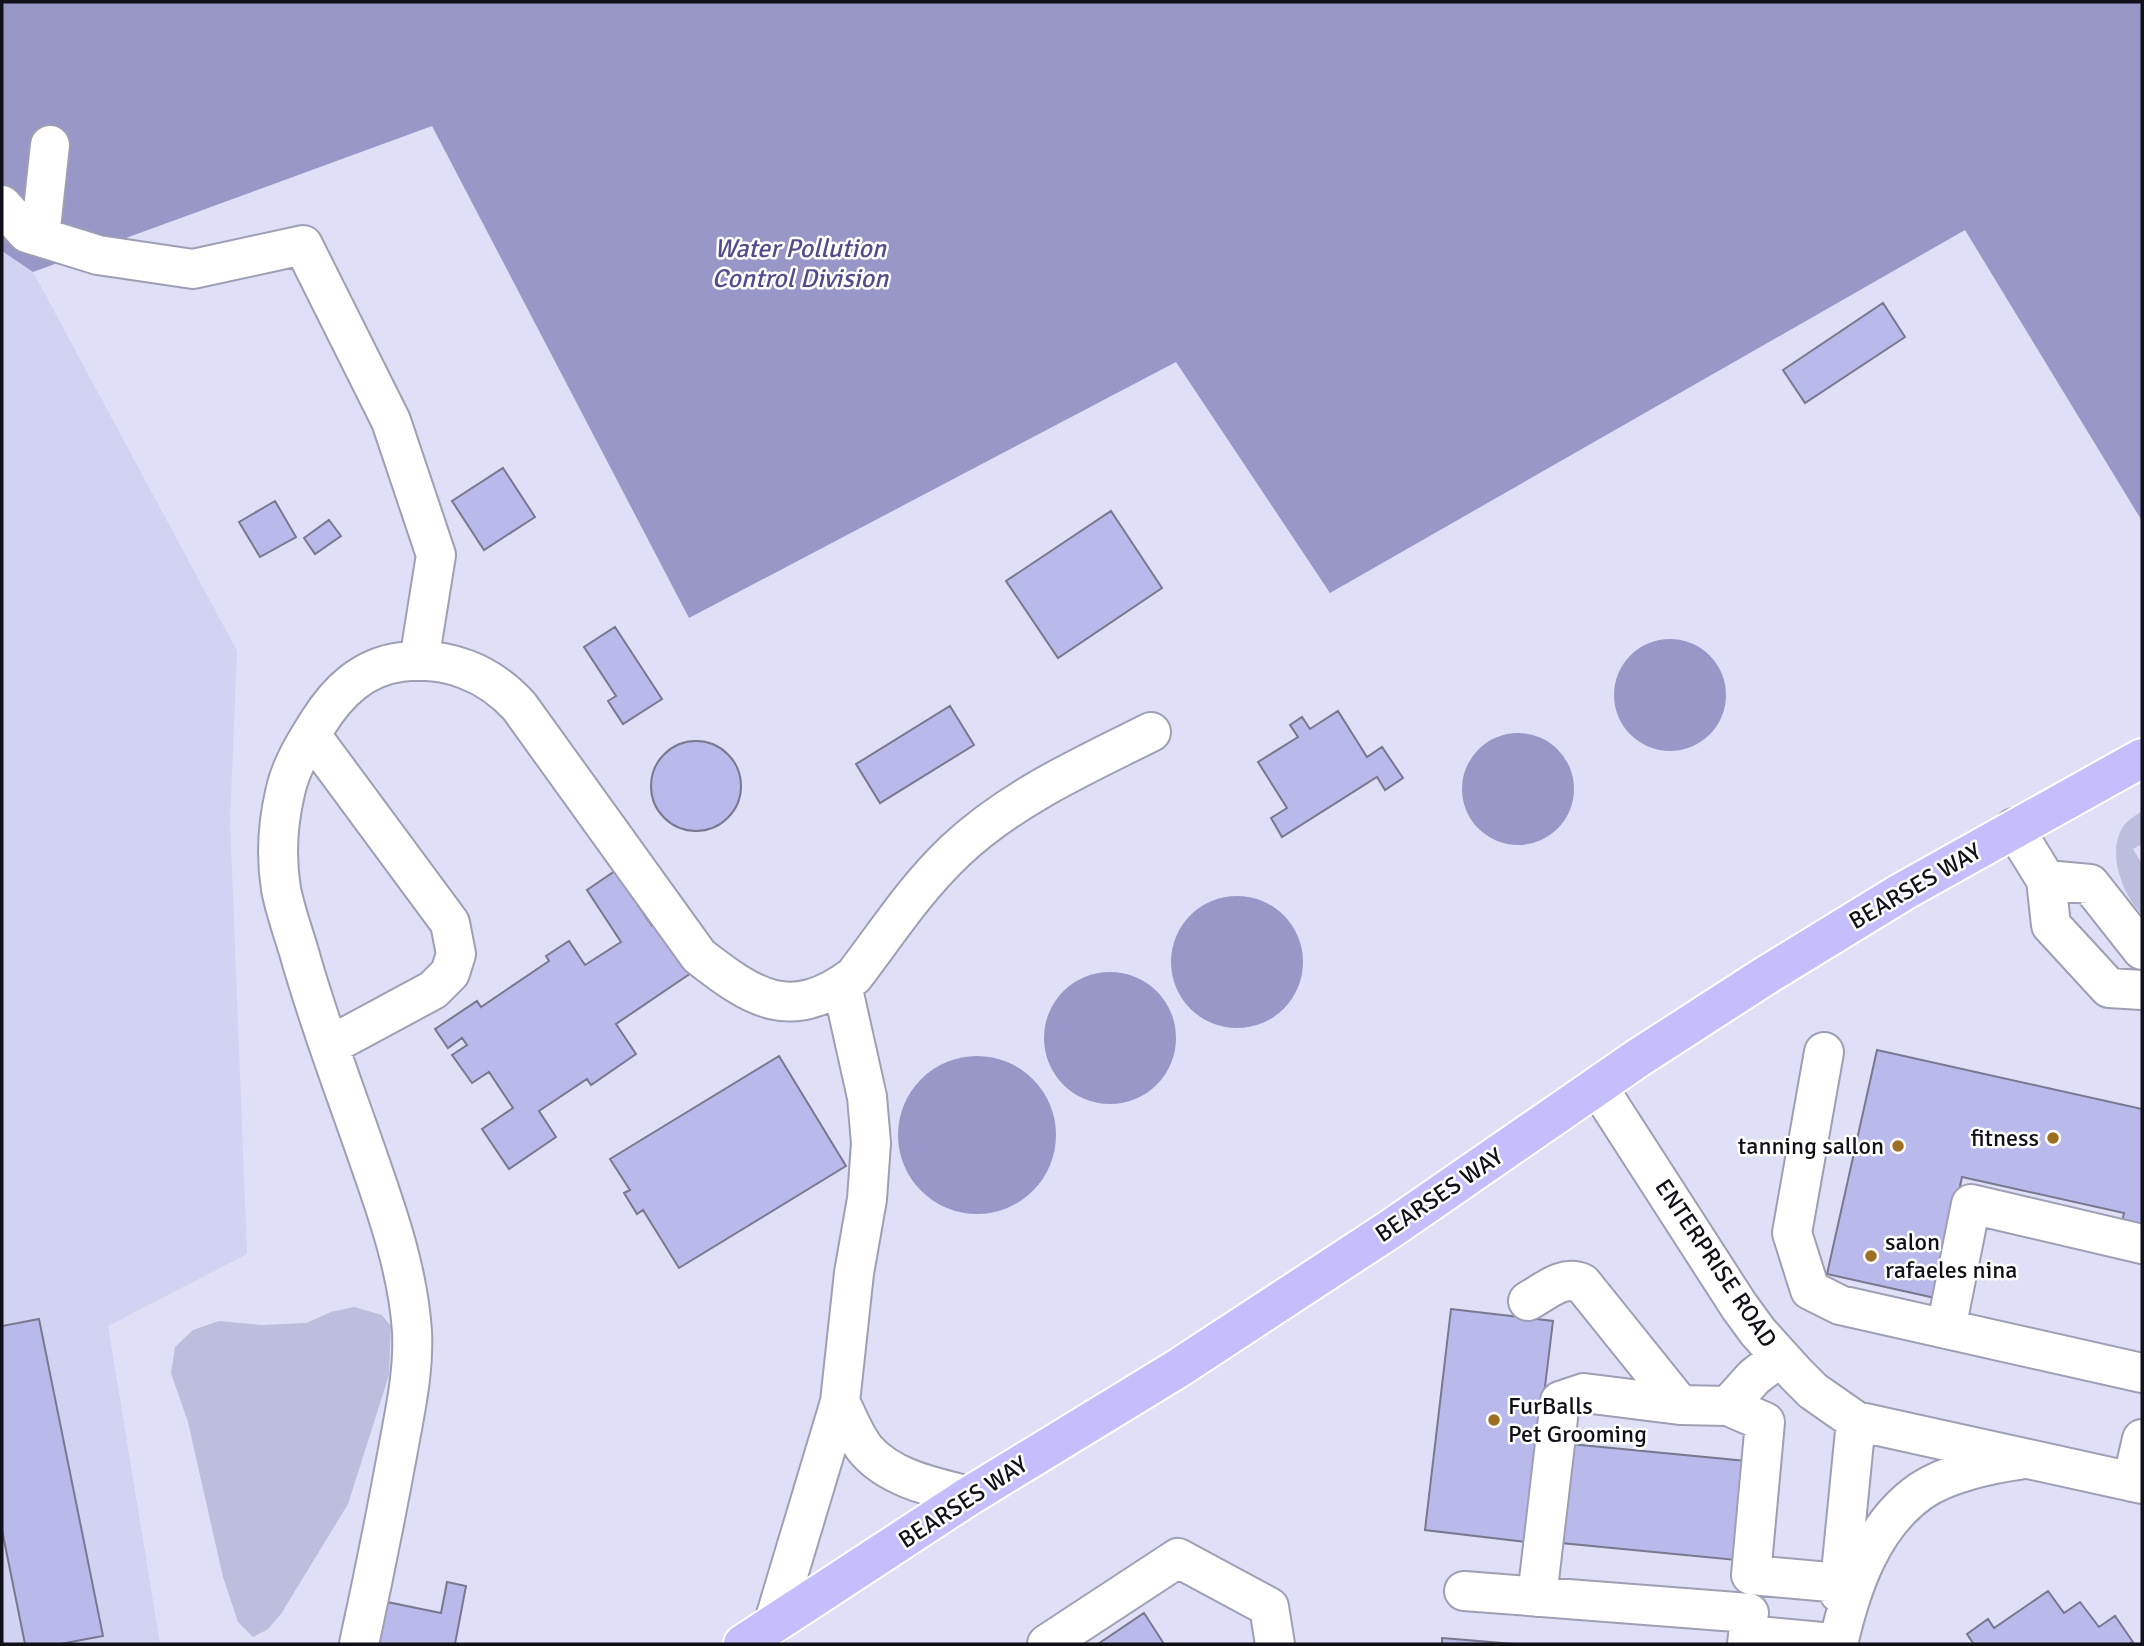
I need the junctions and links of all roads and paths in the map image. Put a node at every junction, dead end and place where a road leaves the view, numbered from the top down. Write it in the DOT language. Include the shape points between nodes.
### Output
graph roads {
  1 [pos="50,145"];
  2 [pos="2,205"];
  3 [pos="40,237"];
  4 [pos="419,661"];
  5 [pos="1151,732"];
  6 [pos="311,734"];
  7 [pos="2142,758"];
  8 [pos="2014,828"];
  9 [pos="2046,880"];
  10 [pos="2142,950"];
  11 [pos="842,985"];
  12 [pos="2142,990"];
  13 [pos="329,1046"];
  14 [pos="1824,1052"];
  15 [pos="1598,1087"];
  16 [pos="2142,1244"];
  17 [pos="1528,1301"];
  18 [pos="1945,1329"];
  19 [pos="1780,1357"];
  20 [pos="2142,1373"];
  21 [pos="840,1402"];
  22 [pos="1680,1405"];
  23 [pos="1728,1406"];
  24 [pos="1856,1421"];
  25 [pos="2142,1439"];
  26 [pos="2028,1458"];
  27 [pos="2137,1483"];
  28 [pos="969,1496"];
  29 [pos="1751,1575"];
  30 [pos="1840,1583"];
  31 [pos="1464,1591"];
  32 [pos="1537,1597"];
  33 [pos="1748,1631"];
  34 [pos="758,1635"];
  35 [pos="359,1644"];
  36 [pos="1047,1644"];
  37 [pos="1275,1644"];
  38 [pos="1835,1644"];
  1 -- 3 [label="street"];
  2 -- 3 [label="street" via="27,233"];
  3 -- 4 [label="street" via="99,255 193,269 303,245 391,421 436,555"];
  4 -- 6 [label="street" via="385,664 358,677 339,694"];
  4 -- 11 [label="street" via="475,672 504,690 699,956 720,973 765,999 786,1003 809,1001"];
  5 -- 11 [label="street" via="1006,810 956,850 912,896 854,976"];
  6 -- 13 [label="street" via="293,766 285,793 279,839 281,888"];
  6 -- 13 [label="street" via="450,923 456,954 450,973 433,990"];
  7 -- 8 [label="main road, BEARSES WAY"];
  8 -- 9 [label="street"];
  8 -- 15 [label="main road, BEARSES WAY" via="1765,976"];
  9 -- 10 [label="street" via="2090,884"];
  9 -- 12 [label="street" via="2051,925 2109,988"];
  11 -- 21 [label="street" via="867,1097 871,1143"];
  13 -- 35 [label="street" via="399,1254 412,1331 411,1378"];
  14 -- 18 [label="street" via="1792,1233 1810,1290 1840,1305"];
  15 -- 19 [label="street, ENTERPRISE ROAD" via="1739,1306"];
  15 -- 28 [label="main road, BEARSES WAY" via="1177,1369"];
  16 -- 18 [label="street" via="1970,1204"];
  17 -- 22 [label="street" via="1565,1280 1582,1283"];
  18 -- 20 [label="street"];
  19 -- 23 [label="street"];
  19 -- 24 [label="street, ENTERPRISE ROAD" via="1813,1391"];
  21 -- 28 [label="street" via="865,1449 887,1468"];
  21 -- 34 [label="street"];
  22 -- 23 [label="street"];
  22 -- 32 [label="street" via="1584,1392 1560,1401"];
  23 -- 29 [label="street" via="1765,1422"];
  24 -- 26 [label="street, ENTERPRISE ROAD"];
  24 -- 30 [label="street"];
  25 -- 27 [label="street"];
  26 -- 27 [label="street, ENTERPRISE ROAD"];
  26 -- 38 [label="street" via="1942,1480 1921,1491 1896,1514 1861,1568"];
  28 -- 34 [label="main road, BEARSES WAY"];
  29 -- 30 [label="street"];
  29 -- 33 [label="street"];
  30 -- 38 [label="street"];
  31 -- 32 [label="street"];
  32 -- 33 [label="street"];
  33 -- 38 [label="street"];
  36 -- 37 [label="street" via="1178,1558 1269,1606"];
}
